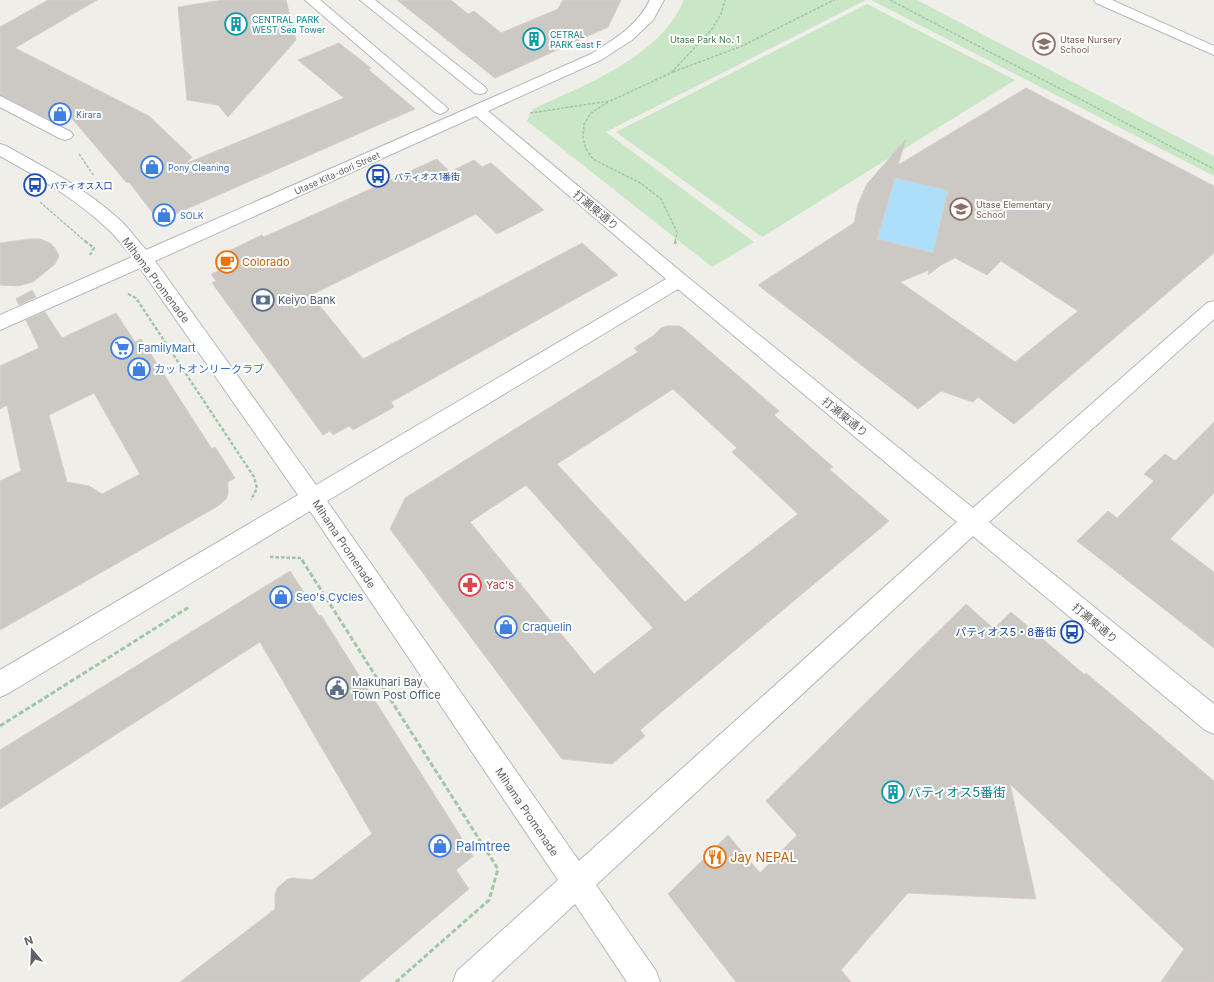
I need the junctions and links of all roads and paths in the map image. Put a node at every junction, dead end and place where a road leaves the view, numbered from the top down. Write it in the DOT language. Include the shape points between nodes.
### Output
graph roads {
  1 [pos="312,0"];
  2 [pos="367,0"];
  3 [pos="657,0"];
  4 [pos="725,0"];
  5 [pos="834,0"];
  6 [pos="890,0"];
  7 [pos="1101,0"];
  8 [pos="1214,50"];
  9 [pos="671,73"];
  10 [pos="479,100"];
  11 [pos="0,101"];
  12 [pos="610,101"];
  13 [pos="440,108"];
  14 [pos="528,114"];
  15 [pos="65,135"];
  16 [pos="0,149"];
  17 [pos="1214,169"];
  18 [pos="96,178"];
  19 [pos="40,202"];
  20 [pos="675,244"];
  21 [pos="143,258"];
  22 [pos="87,259"];
  23 [pos="679,280"];
  24 [pos="125,294"];
  25 [pos="1214,308"];
  26 [pos="0,323"];
  27 [pos="313,498"];
  28 [pos="250,502"];
  29 [pos="973,522"];
  30 [pos="269,557"];
  31 [pos="195,604"];
  32 [pos="0,684"];
  33 [pos="1214,721"];
  34 [pos="0,726"];
  35 [pos="577,884"];
  36 [pos="396,982"];
  37 [pos="468,982"];
  38 [pos="645,982"];
  1 -- 13 [label="street"];
  2 -- 10 [label="street, 打瀬東通り"];
  3 -- 10 [label="street, Utase Kita-dori Street" via="648,17 627,37 596,57"];
  4 -- 9 [label="path" via="721,14 712,29"];
  5 -- 9 [label="path" via="742,46"];
  6 -- 17 [label="path"];
  7 -- 8 [label="street"];
  9 -- 12 [label="path"];
  10 -- 21 [label="street, Utase Kita-dori Street"];
  10 -- 23 [label="street, 打瀬東通り"];
  11 -- 15 [label="street"];
  12 -- 14 [label="path"];
  12 -- 20 [label="path" via="591,113 584,124 583,138 586,149 593,158 642,184 661,199 677,232"];
  15 -- 18 [label="path"];
  16 -- 21 [label="street, Mihama Promenade" via="51,177 81,198 115,226"];
  19 -- 22 [label="path" via="94,248"];
  21 -- 26 [label="street, Utase Kita-dori Street"];
  21 -- 27 [label="street, Mihama Promenade"];
  23 -- 27 [label="street"];
  23 -- 29 [label="street, 打瀬東通り"];
  24 -- 28 [label="path" via="131,294 136,298 254,477 257,488"];
  25 -- 29 [label="street"];
  27 -- 32 [label="street"];
  27 -- 35 [label="street, Mihama Promenade"];
  29 -- 33 [label="street, 打瀬東通り"];
  29 -- 35 [label="street"];
  30 -- 36 [label="path" via="301,558 498,869 488,900"];
  31 -- 34 [label="path"];
  35 -- 37 [label="street"];
  35 -- 38 [label="street, Mihama Promenade"];
}
